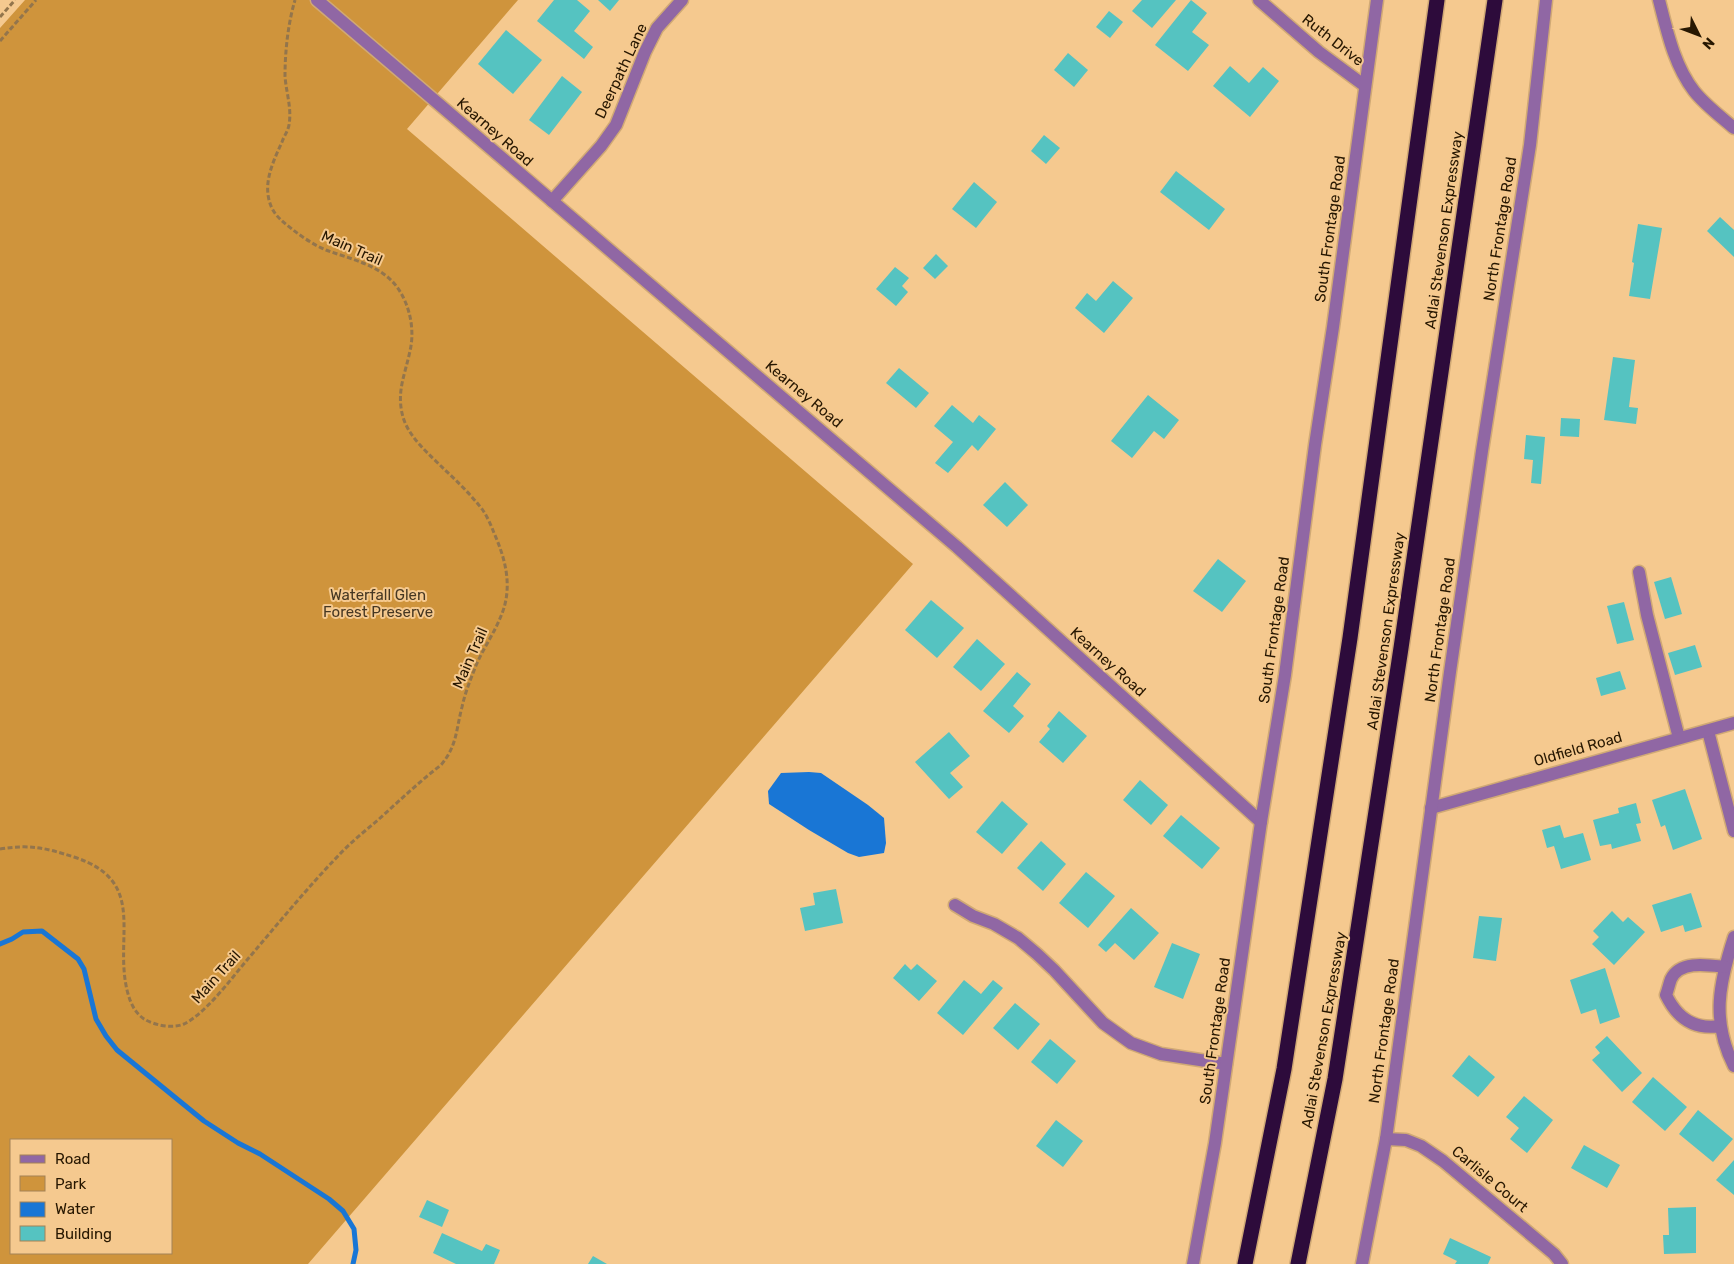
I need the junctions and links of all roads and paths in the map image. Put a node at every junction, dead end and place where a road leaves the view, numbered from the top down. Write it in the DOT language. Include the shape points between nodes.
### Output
graph roads {
  1 [pos="15,0"];
  2 [pos="36,0"];
  3 [pos="296,0"];
  4 [pos="317,0"];
  5 [pos="682,0"];
  6 [pos="1259,0"];
  7 [pos="1378,0"];
  8 [pos="1437,0"];
  9 [pos="1495,0"];
  10 [pos="1546,0"];
  11 [pos="1659,0"];
  12 [pos="0,17"];
  13 [pos="0,41"];
  14 [pos="1365,86"];
  15 [pos="1734,128"];
  16 [pos="552,201"];
  17 [pos="1639,572"];
  18 [pos="1734,723"];
  19 [pos="1708,731"];
  20 [pos="1679,738"];
  21 [pos="1431,808"];
  22 [pos="1261,822"];
  23 [pos="1734,831"];
  24 [pos="0,849"];
  25 [pos="955,905"];
  26 [pos="1734,937"];
  27 [pos="1725,966"];
  28 [pos="1720,1026"];
  29 [pos="1226,1064"];
  30 [pos="1734,1066"];
  31 [pos="1386,1139"];
  32 [pos="1193,1264"];
  33 [pos="1245,1264"];
  34 [pos="1298,1264"];
  35 [pos="1362,1264"];
  36 [pos="1562,1264"];
  1 -- 12 [label="path"];
  2 -- 13 [label="path"];
  3 -- 24 [label="path, Main Trail" via="287,43 285,74 289,126 268,182 266,192 271,207 278,218 314,244 382,273 396,285 405,299 412,332 411,350 400,392 403,418 418,443 483,511 503,553 507,572 508,593 502,614 478,659 449,755 340,854 223,988 182,1025 160,1026 144,1019 132,1007 124,974 125,919 111,878 80,859 40,847"];
  4 -- 16 [label="street, Kearney Road"];
  5 -- 16 [label="street, Deerpath Lane" via="657,28 644,52 616,125"];
  6 -- 14 [label="street, Ruth Drive" via="1319,52"];
  7 -- 14 [label="street, South Frontage Road"];
  8 -- 33 [label="highway" via="1350,638 1284,1069"];
  9 -- 34 [label="highway, Adlai Stevenson Expressway" via="1335,1079"];
  10 -- 21 [label="street, North Frontage Road" via="1530,145"];
  11 -- 15 [label="street" via="1682,73 1711,109"];
  14 -- 22 [label="street, South Frontage Road" via="1285,675"];
  16 -- 22 [label="street, Kearney Road" via="957,547"];
  17 -- 20 [label="street"];
  18 -- 19 [label="street, Oldfield Road"];
  19 -- 20 [label="street, Oldfield Road"];
  19 -- 23 [label="street"];
  20 -- 21 [label="street, Oldfield Road"];
  21 -- 31 [label="street, North Frontage Road"];
  22 -- 29 [label="street, South Frontage Road"];
  25 -- 29 [label="street" via="1018,938 1054,970 1103,1023 1131,1043 1161,1054"];
  26 -- 27 [label="street"];
  27 -- 28 [label="street" via="1720,992"];
  27 -- 28 [label="street" via="1705,964 1679,970 1671,978 1666,995 1684,1020 1698,1026"];
  28 -- 30 [label="street"];
  29 -- 32 [label="street, South Frontage Road"];
  31 -- 35 [label="street, North Frontage Road"];
  31 -- 36 [label="street, Carlisle Court" via="1406,1140 1443,1161"];
}
